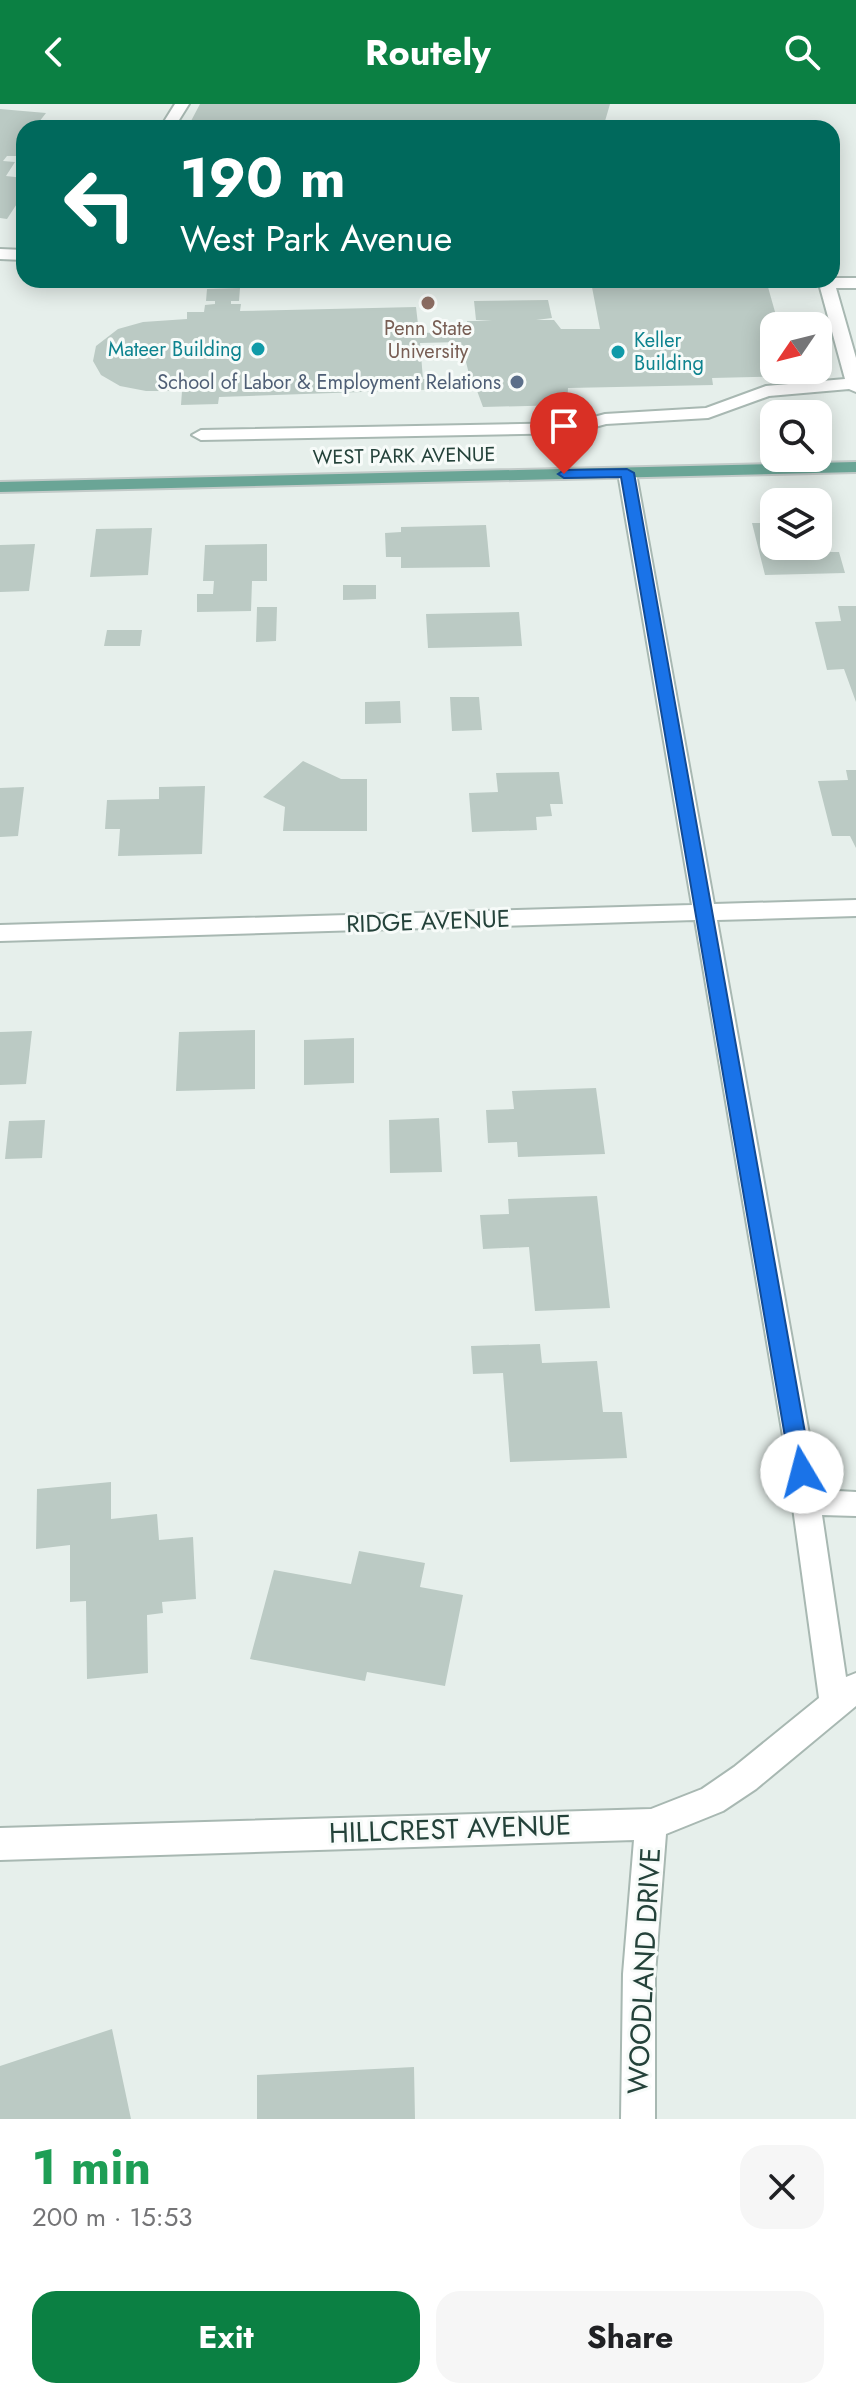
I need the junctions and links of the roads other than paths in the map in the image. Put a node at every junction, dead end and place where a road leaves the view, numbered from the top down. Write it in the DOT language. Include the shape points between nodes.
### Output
graph roads {
  1 [pos="829,288"];
  2 [pos="855,385"];
  3 [pos="201,435"];
  4 [pos="856,467"];
  5 [pos="627,473"];
  6 [pos="0,487"];
  7 [pos="856,908"];
  8 [pos="703,913"];
  9 [pos="0,933"];
  10 [pos="805,1502"];
  11 [pos="856,1504"];
  12 [pos="845,1696"];
  13 [pos="651,1824"];
  14 [pos="0,1844"];
  15 [pos="638,2119"];
  1 -- 2 [label="street"];
  2 -- 3 [label="street" via="799,385 708,413 605,419 573,428"];
  4 -- 5 [label="main road, WEST PARK AVENUE"];
  5 -- 6 [label="main road, WEST PARK AVENUE"];
  5 -- 8 [label="street"];
  7 -- 8 [label="street, RIDGE AVENUE"];
  8 -- 9 [label="street, RIDGE AVENUE"];
  8 -- 10 [label="street"];
  10 -- 11 [label="street"];
  10 -- 12 [label="street" via="818,1591"];
  12 -- 13 [label="street, HILLCREST AVENUE" via="712,1800"];
  13 -- 14 [label="street, HILLCREST AVENUE"];
  13 -- 15 [label="street, WOODLAND DRIVE" via="639,1974"];
}
